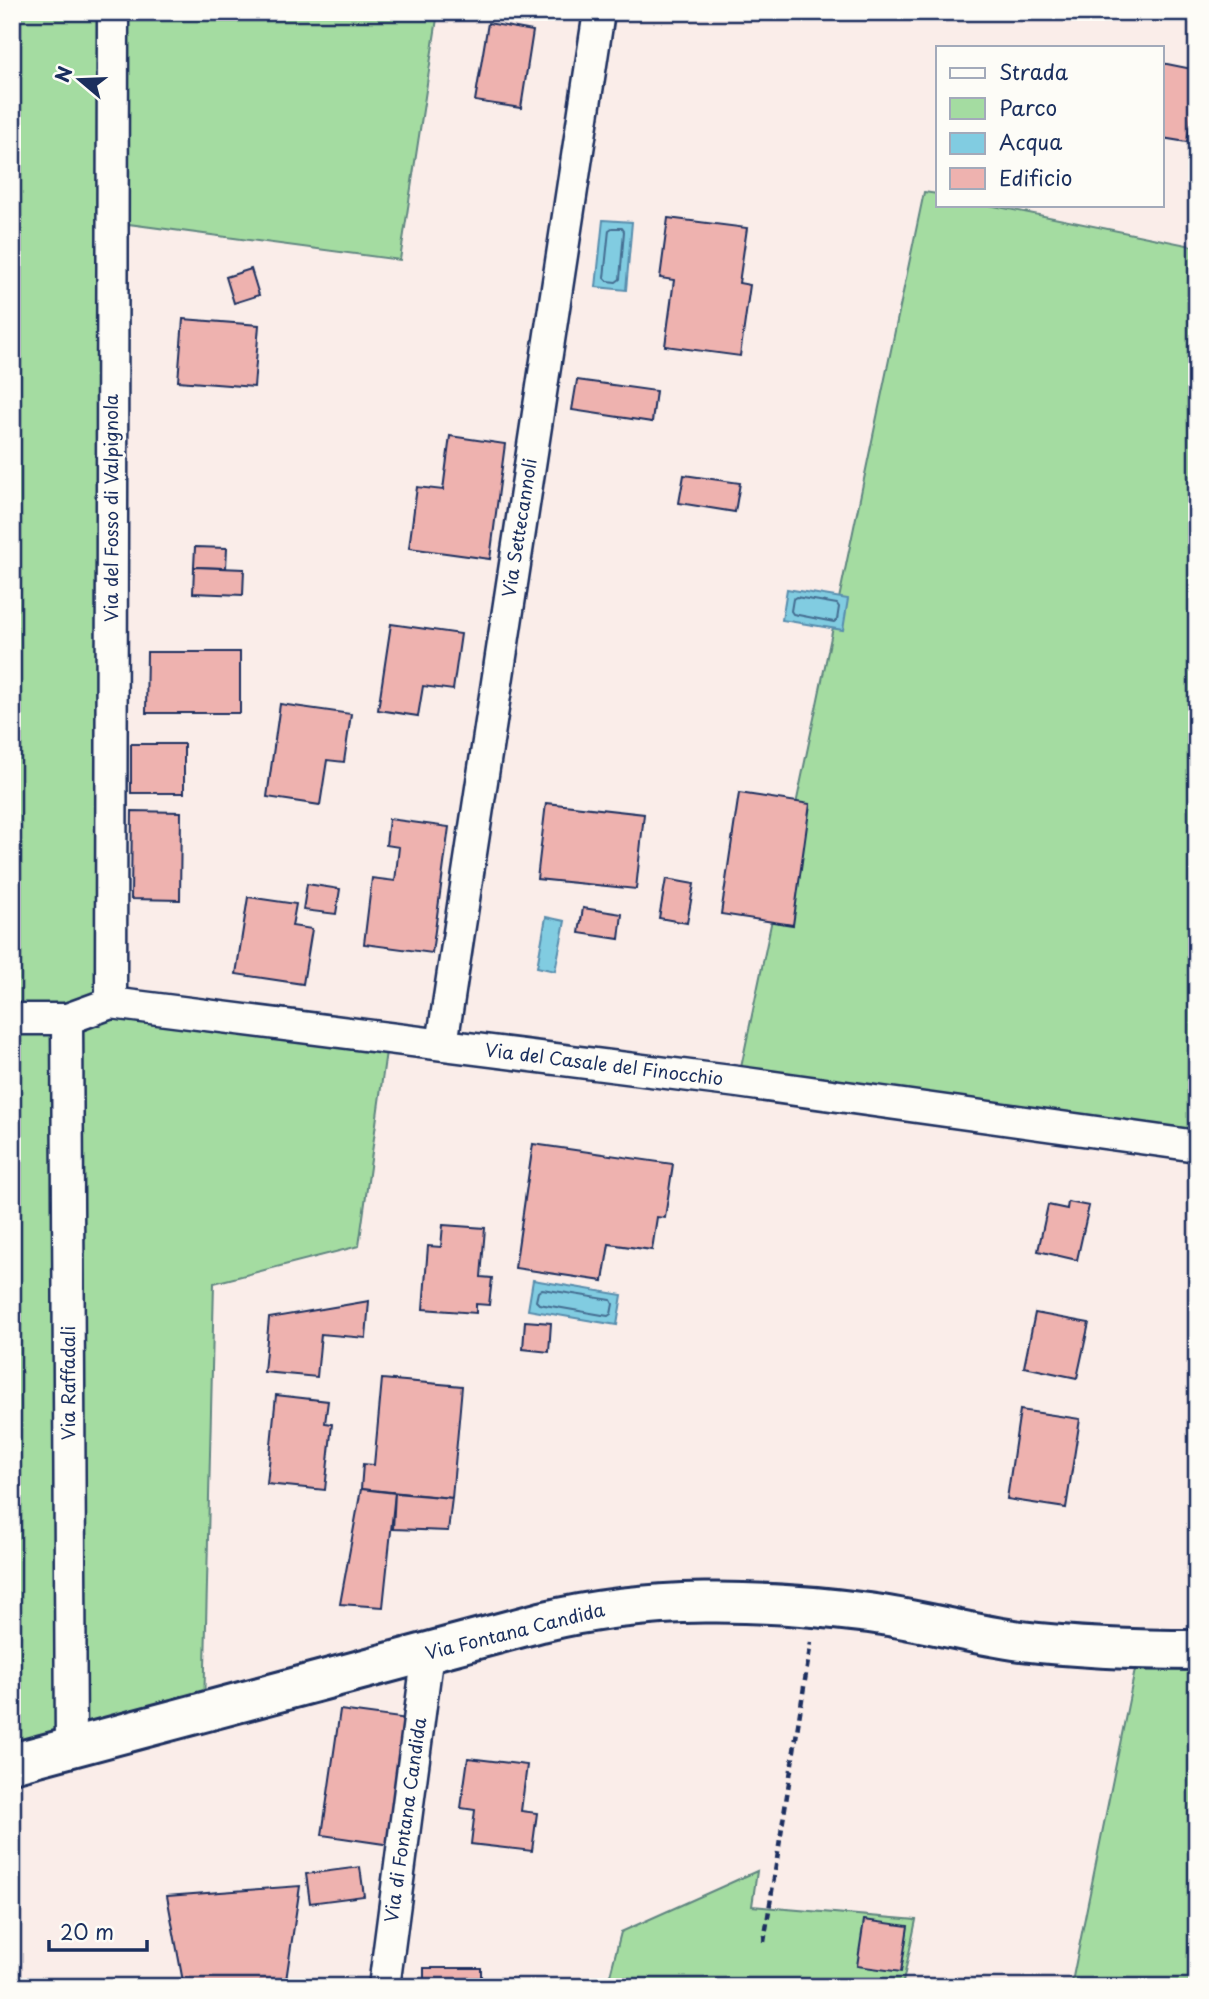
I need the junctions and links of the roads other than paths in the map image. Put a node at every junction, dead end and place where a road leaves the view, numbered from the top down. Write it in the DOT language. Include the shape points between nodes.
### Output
graph roads {
  1 [pos="113,12"];
  2 [pos="599,12"];
  3 [pos="111,1003"];
  4 [pos="12,1019"];
  5 [pos="67,1019"];
  6 [pos="442,1044"];
  7 [pos="1197,1146"];
  8 [pos="1197,1650"];
  9 [pos="428,1653"];
  10 [pos="71,1746"];
  11 [pos="12,1763"];
  12 [pos="384,1987"];
  1 -- 3 [label="street, Via del Fosso di Valpignola"];
  2 -- 6 [label="street, Via Settecannoli"];
  3 -- 5 [label="street, Via del Casale del Finocchio"];
  3 -- 6 [label="street, Via del Casale del Finocchio"];
  4 -- 5 [label="street, Via del Casale del Finocchio"];
  5 -- 10 [label="street, Via Raffadali"];
  6 -- 7 [label="street, Via del Casale del Finocchio"];
  8 -- 9 [label="main road, Via Fontana Candida" via="1020,1641 816,1608 660,1603 558,1618"];
  9 -- 10 [label="main road, Via Fontana Candida"];
  9 -- 12 [label="street, Via di Fontana Candida"];
  10 -- 11 [label="main road, Via Fontana Candida"];
}
